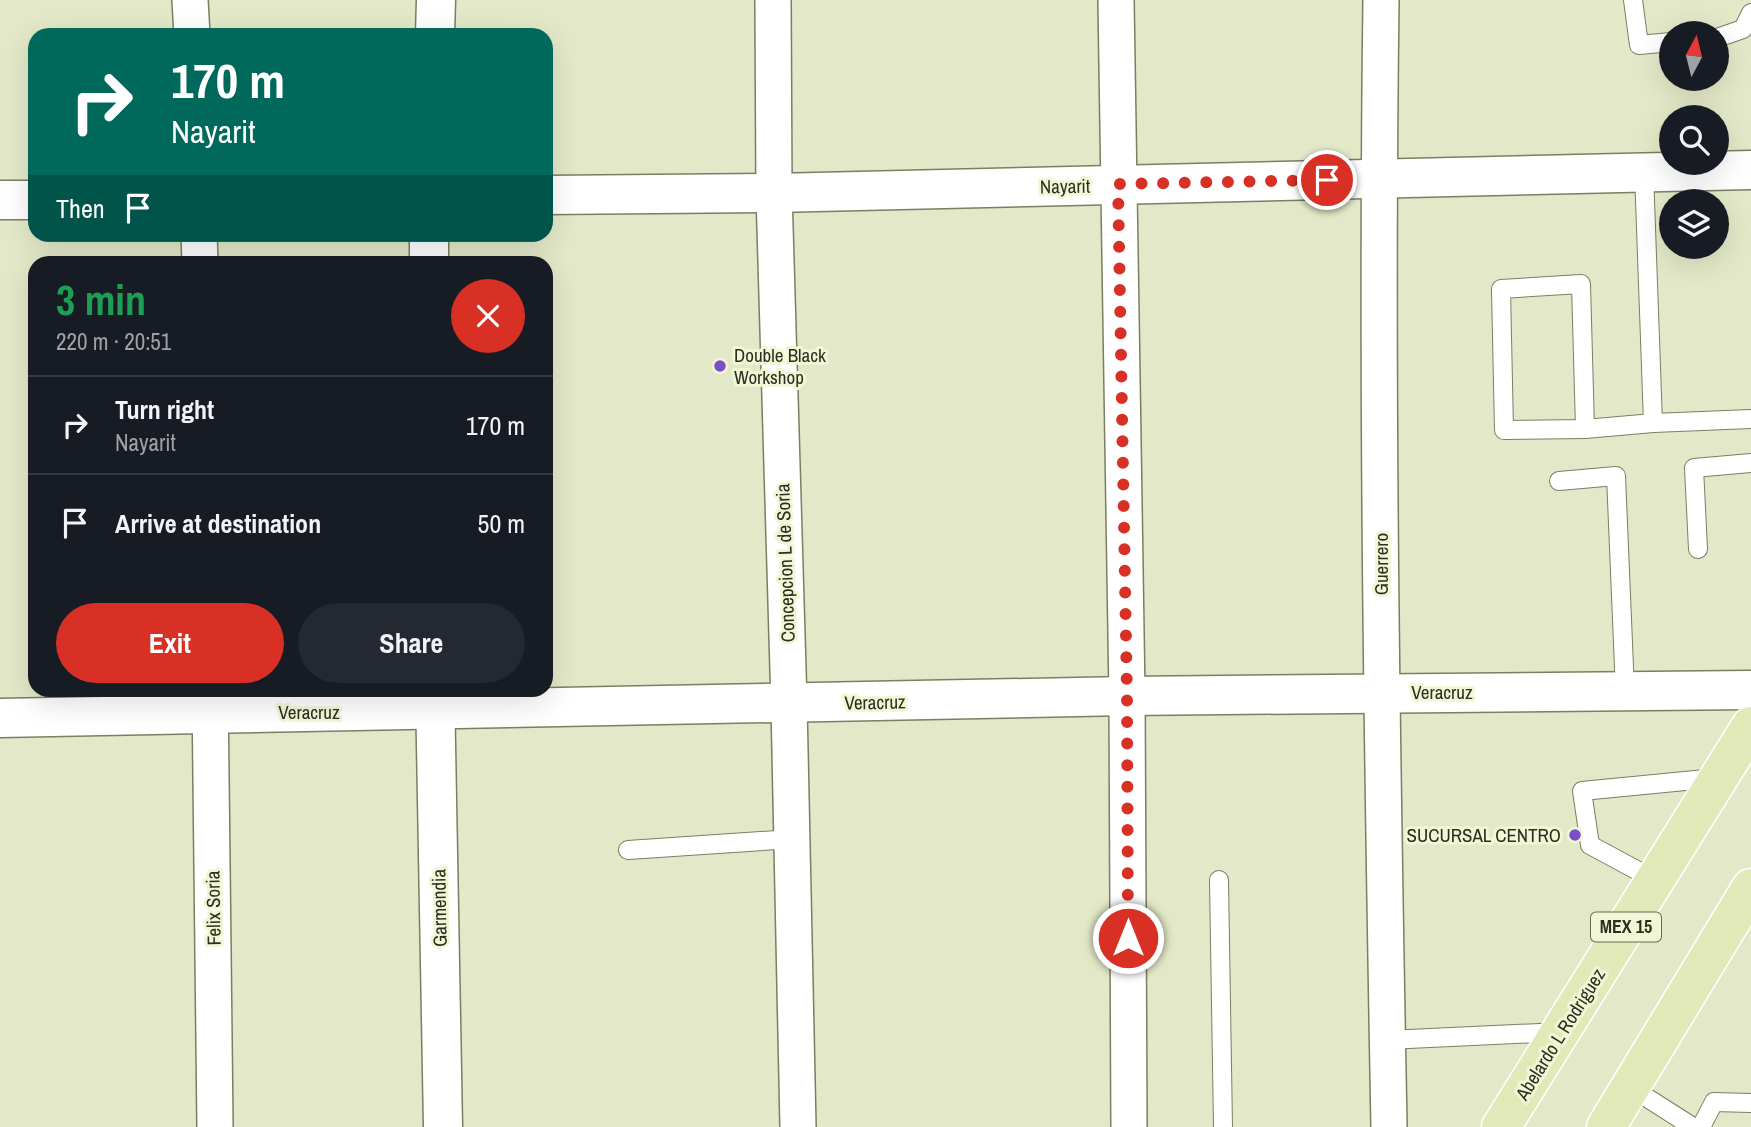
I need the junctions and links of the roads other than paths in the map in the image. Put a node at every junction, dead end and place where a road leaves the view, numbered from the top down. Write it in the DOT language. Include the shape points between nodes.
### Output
graph roads {
  1 [pos="190,0"];
  2 [pos="436,0"];
  3 [pos="774,0"];
  4 [pos="1116,0"];
  5 [pos="1381,0"];
  6 [pos="1633,0"];
  7 [pos="1751,13"];
  8 [pos="192,28"];
  9 [pos="435,28"];
  10 [pos="1729,34"];
  11 [pos="1659,43"];
  12 [pos="1751,170"];
  13 [pos="1644,172"];
  14 [pos="1379,178"];
  15 [pos="1118,184"];
  16 [pos="774,192"];
  17 [pos="553,195"];
  18 [pos="0,200"];
  19 [pos="28,200"];
  20 [pos="1751,419"];
  21 [pos="1653,423"];
  22 [pos="1585,429"];
  23 [pos="1751,463"];
  24 [pos="1559,481"];
  25 [pos="1698,549"];
  26 [pos="1751,690"];
  27 [pos="1625,691"];
  28 [pos="1381,692"];
  29 [pos="1127,696"];
  30 [pos="435,700"];
  31 [pos="210,701"];
  32 [pos="789,704"];
  33 [pos="0,718"];
  34 [pos="1751,726"];
  35 [pos="1719,778"];
  36 [pos="792,839"];
  37 [pos="628,850"];
  38 [pos="1219,880"];
  39 [pos="1655,880"];
  40 [pos="1751,888"];
  41 [pos="1561,1032"];
  42 [pos="1387,1040"];
  43 [pos="1630,1087"];
  44 [pos="1751,1102"];
  45 [pos="215,1127"];
  46 [pos="443,1127"];
  47 [pos="798,1127"];
  48 [pos="1129,1127"];
  49 [pos="1223,1127"];
  50 [pos="1389,1127"];
  51 [pos="1501,1127"];
  52 [pos="1606,1127"];
  53 [pos="1693,1127"];
  54 [pos="1701,1127"];
  1 -- 8 [label="street"];
  2 -- 9 [label="street"];
  3 -- 16 [label="street, Concepcion L de Soria"];
  4 -- 15 [label="street"];
  5 -- 14 [label="street, Guerrero"];
  6 -- 11 [label="lane" via="1639,45"];
  7 -- 10 [label="lane" via="1743,29"];
  12 -- 13 [label="street, Nayarit"];
  13 -- 14 [label="street, Nayarit"];
  13 -- 21 [label="lane"];
  14 -- 15 [label="street, Nayarit"];
  14 -- 28 [label="street, Guerrero"];
  15 -- 16 [label="street, Nayarit"];
  15 -- 29 [label="street"];
  16 -- 17 [label="street, Nayarit"];
  16 -- 32 [label="street, Concepcion L de Soria"];
  18 -- 19 [label="street"];
  20 -- 21 [label="lane"];
  21 -- 22 [label="lane"];
  22 -- 22 [label="lane" via="1581,284 1501,289 1504,430"];
  23 -- 25 [label="lane" via="1694,468"];
  24 -- 27 [label="lane" via="1616,476"];
  26 -- 27 [label="street, Veracruz"];
  27 -- 28 [label="street, Veracruz"];
  28 -- 29 [label="street, Veracruz"];
  28 -- 42 [label="street, Guerrero"];
  29 -- 32 [label="street, Veracruz"];
  29 -- 48 [label="street"];
  30 -- 31 [label="street, Veracruz"];
  30 -- 32 [label="street, Veracruz"];
  30 -- 46 [label="street, Garmendia"];
  31 -- 33 [label="street, Veracruz"];
  31 -- 45 [label="street, Felix Soria"];
  32 -- 36 [label="street, Concepcion L de Soria"];
  34 -- 35 [label="main road, Abelardo L Rodriguez / MEX 15"];
  35 -- 39 [label="main road, Abelardo L Rodriguez / MEX 15"];
  35 -- 39 [label="lane" via="1582,791 1590,845"];
  36 -- 37 [label="lane"];
  36 -- 47 [label="street, Concepcion L de Soria"];
  38 -- 49 [label="lane"];
  39 -- 41 [label="main road, Abelardo L Rodriguez / MEX 15"];
  40 -- 43 [label="main road"];
  41 -- 42 [label="lane"];
  41 -- 51 [label="main road, Abelardo L Rodriguez / MEX 15"];
  42 -- 50 [label="street, Guerrero"];
  43 -- 52 [label="main road"];
  43 -- 53 [label="lane"];
  44 -- 54 [label="lane" via="1714,1102"];
}
